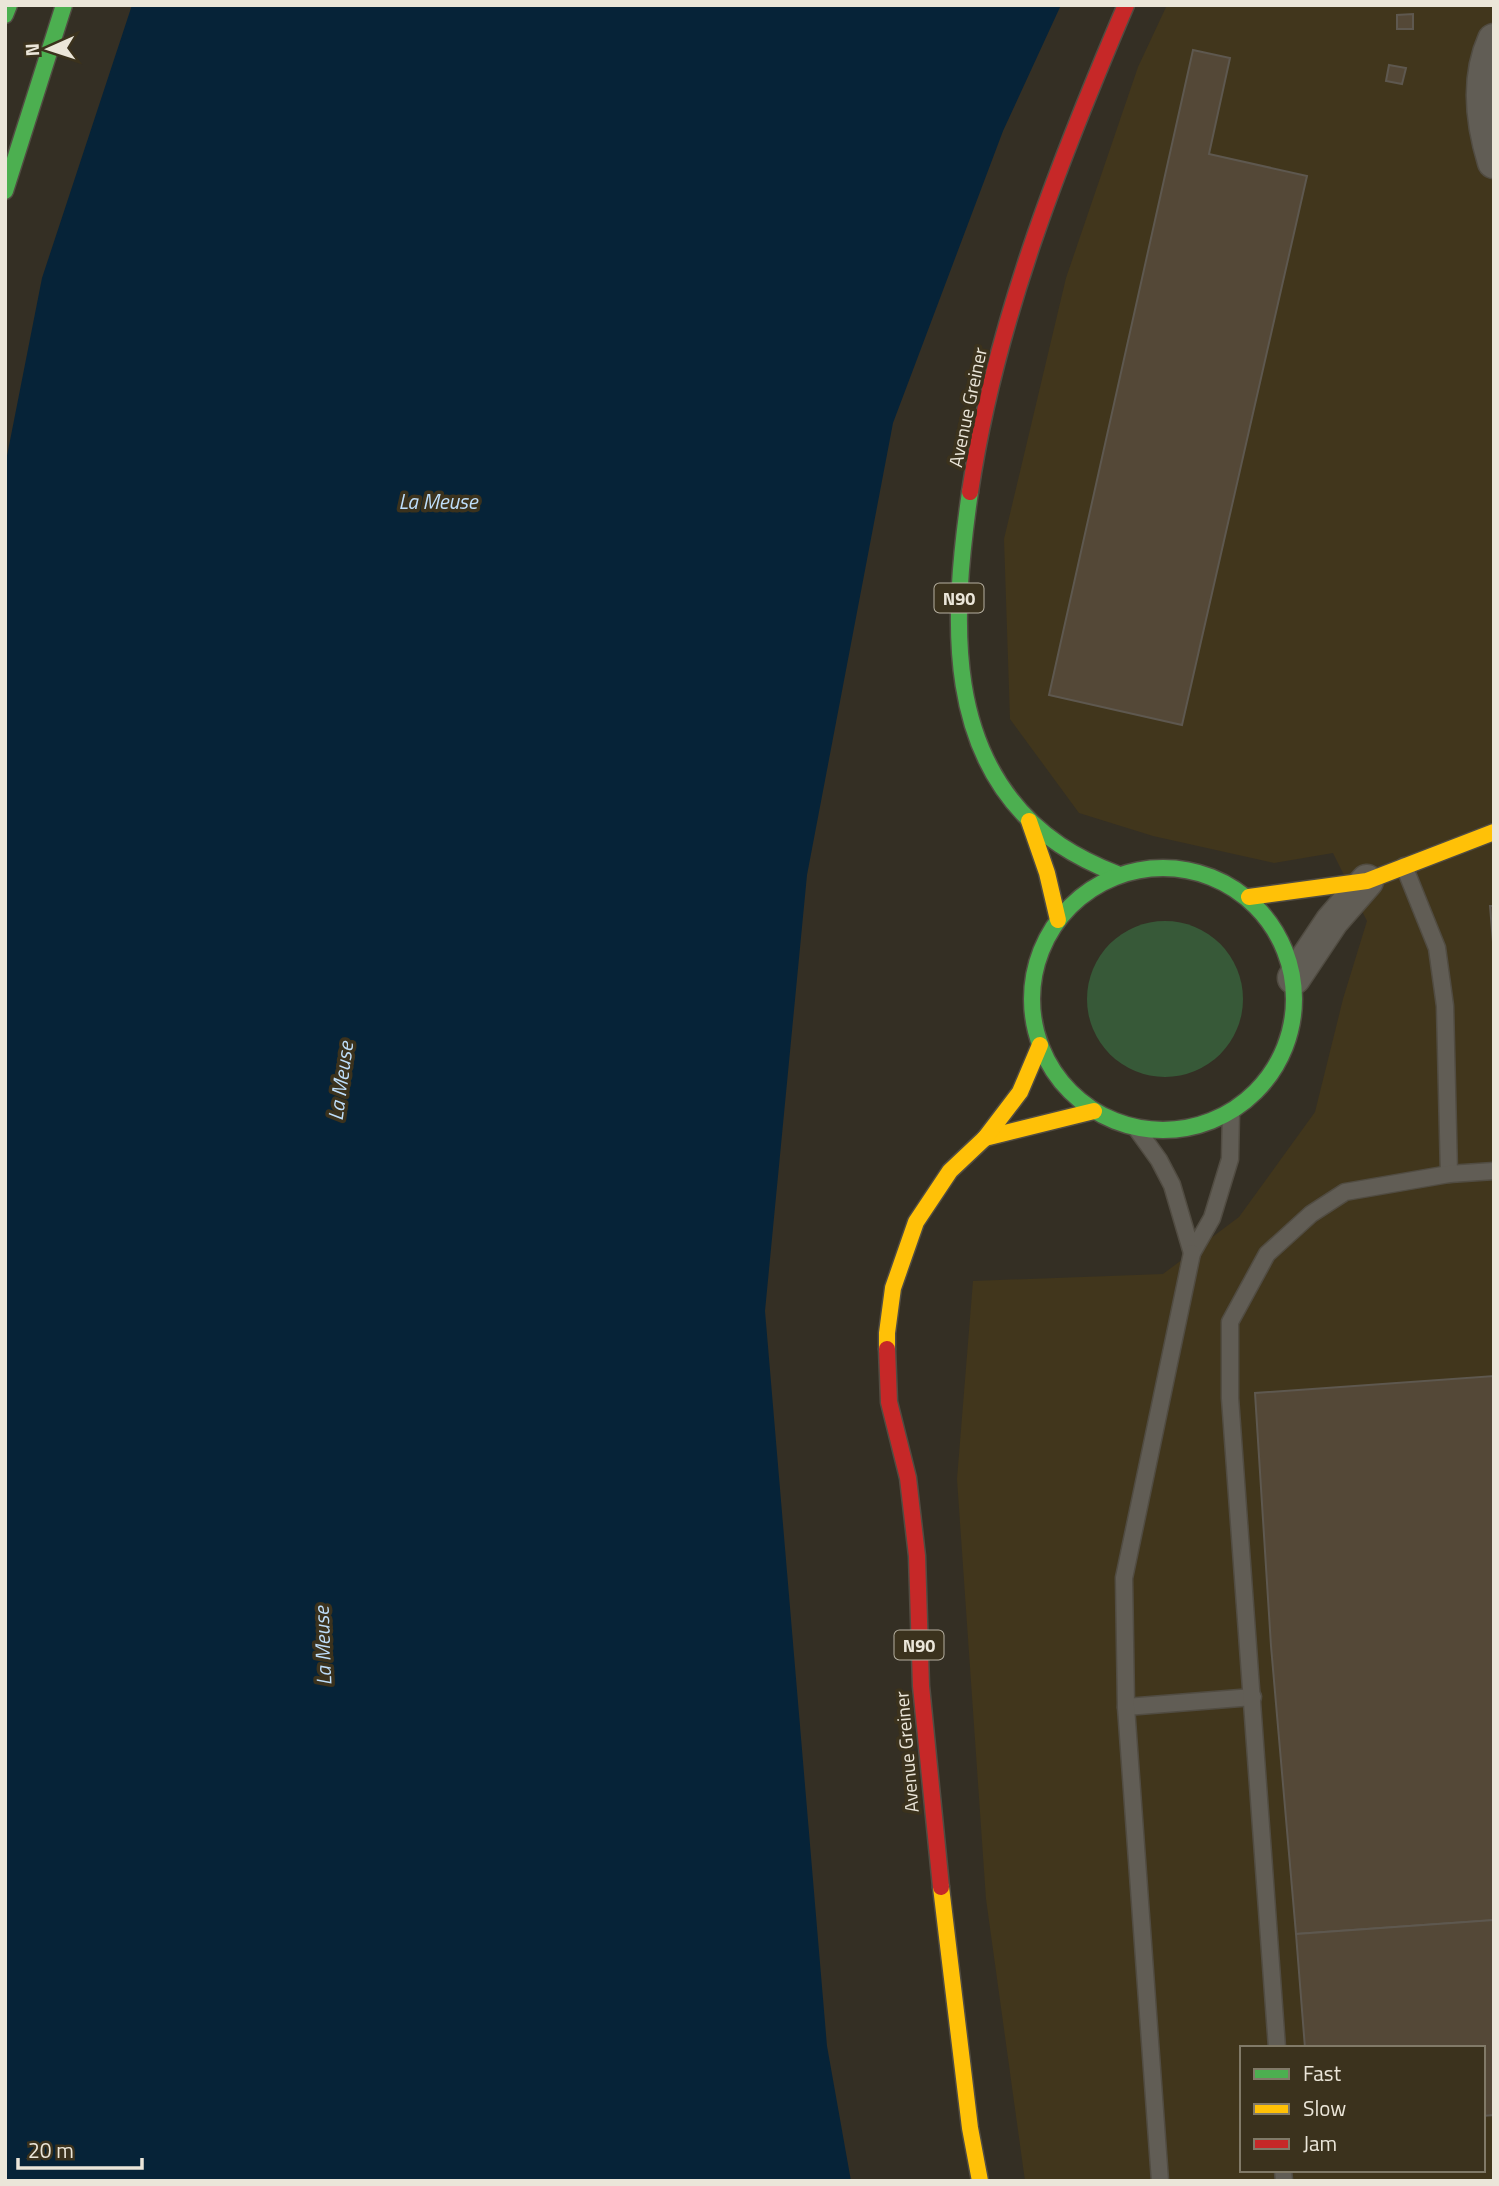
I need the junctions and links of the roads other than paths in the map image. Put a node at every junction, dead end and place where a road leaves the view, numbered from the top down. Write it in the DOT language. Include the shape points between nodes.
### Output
graph roads {
  1 [pos="9,5"];
  2 [pos="64,5"];
  3 [pos="1126,5"];
  4 [pos="5,15"];
  5 [pos="1494,40"];
  6 [pos="1494,162"];
  7 [pos="5,191"];
  8 [pos="1029,821"];
  9 [pos="1494,832"];
  10 [pos="1404,866"];
  11 [pos="1117,874"];
  12 [pos="1367,881"];
  13 [pos="1249,897"];
  14 [pos="1058,920"];
  15 [pos="1294,978"];
  16 [pos="1040,1045"];
  17 [pos="1094,1111"];
  18 [pos="1231,1112"];
  19 [pos="1136,1128"];
  20 [pos="985,1138"];
  21 [pos="1494,1171"];
  22 [pos="1449,1174"];
  23 [pos="1192,1253"];
  24 [pos="1253,1697"];
  25 [pos="1126,1707"];
  26 [pos="1277,2046"];
  27 [pos="980,2181"];
  28 [pos="1160,2181"];
  1 -- 4 [label="main road"];
  2 -- 7 [label="main road"];
  3 -- 8 [label="main road, Avenue Greiner / N90" via="1015,296 989,394 961,559 957,628 973,725 983,754"];
  5 -- 6 [label="street" via="1487,55 1483,96"];
  8 -- 11 [label="main road, Avenue Greiner / N90" via="1073,853"];
  8 -- 14 [label="main road, Avenue Greiner / N90"];
  9 -- 10 [label="main road"];
  10 -- 12 [label="main road"];
  10 -- 22 [label="lane" via="1437,948 1445,1006"];
  11 -- 13 [label="main road" via="1163,866 1209,874"];
  11 -- 14 [label="main road" via="1084,893"];
  12 -- 13 [label="main road"];
  12 -- 15 [label="street" via="1332,921"];
  13 -- 15 [label="main road" via="1279,934"];
  14 -- 16 [label="main road" via="1041,948 1033,981 1032,1013"];
  15 -- 18 [label="main road" via="1294,1017 1283,1055 1261,1087"];
  16 -- 17 [label="main road" via="1053,1071"];
  16 -- 20 [label="main road, Avenue Greiner / N90" via="1020,1092"];
  17 -- 19 [label="main road"];
  17 -- 20 [label="main road, Avenue Greiner / N90"];
  18 -- 19 [label="main road" via="1201,1126 1168,1131"];
  18 -- 23 [label="lane" via="1230,1159 1212,1218"];
  19 -- 23 [label="lane" via="1172,1185"];
  20 -- 27 [label="main road, Avenue Greiner / N90" via="950,1171 916,1222 893,1288 887,1333 889,1402 908,1478 917,1556 921,1686 946,1936"];
  21 -- 22 [label="lane"];
  22 -- 24 [label="lane" via="1345,1192 1311,1214 1267,1254 1230,1322 1230,1398"];
  23 -- 25 [label="lane" via="1124,1578"];
  24 -- 25 [label="lane"];
  24 -- 26 [label="lane"];
  25 -- 28 [label="lane"];
}
